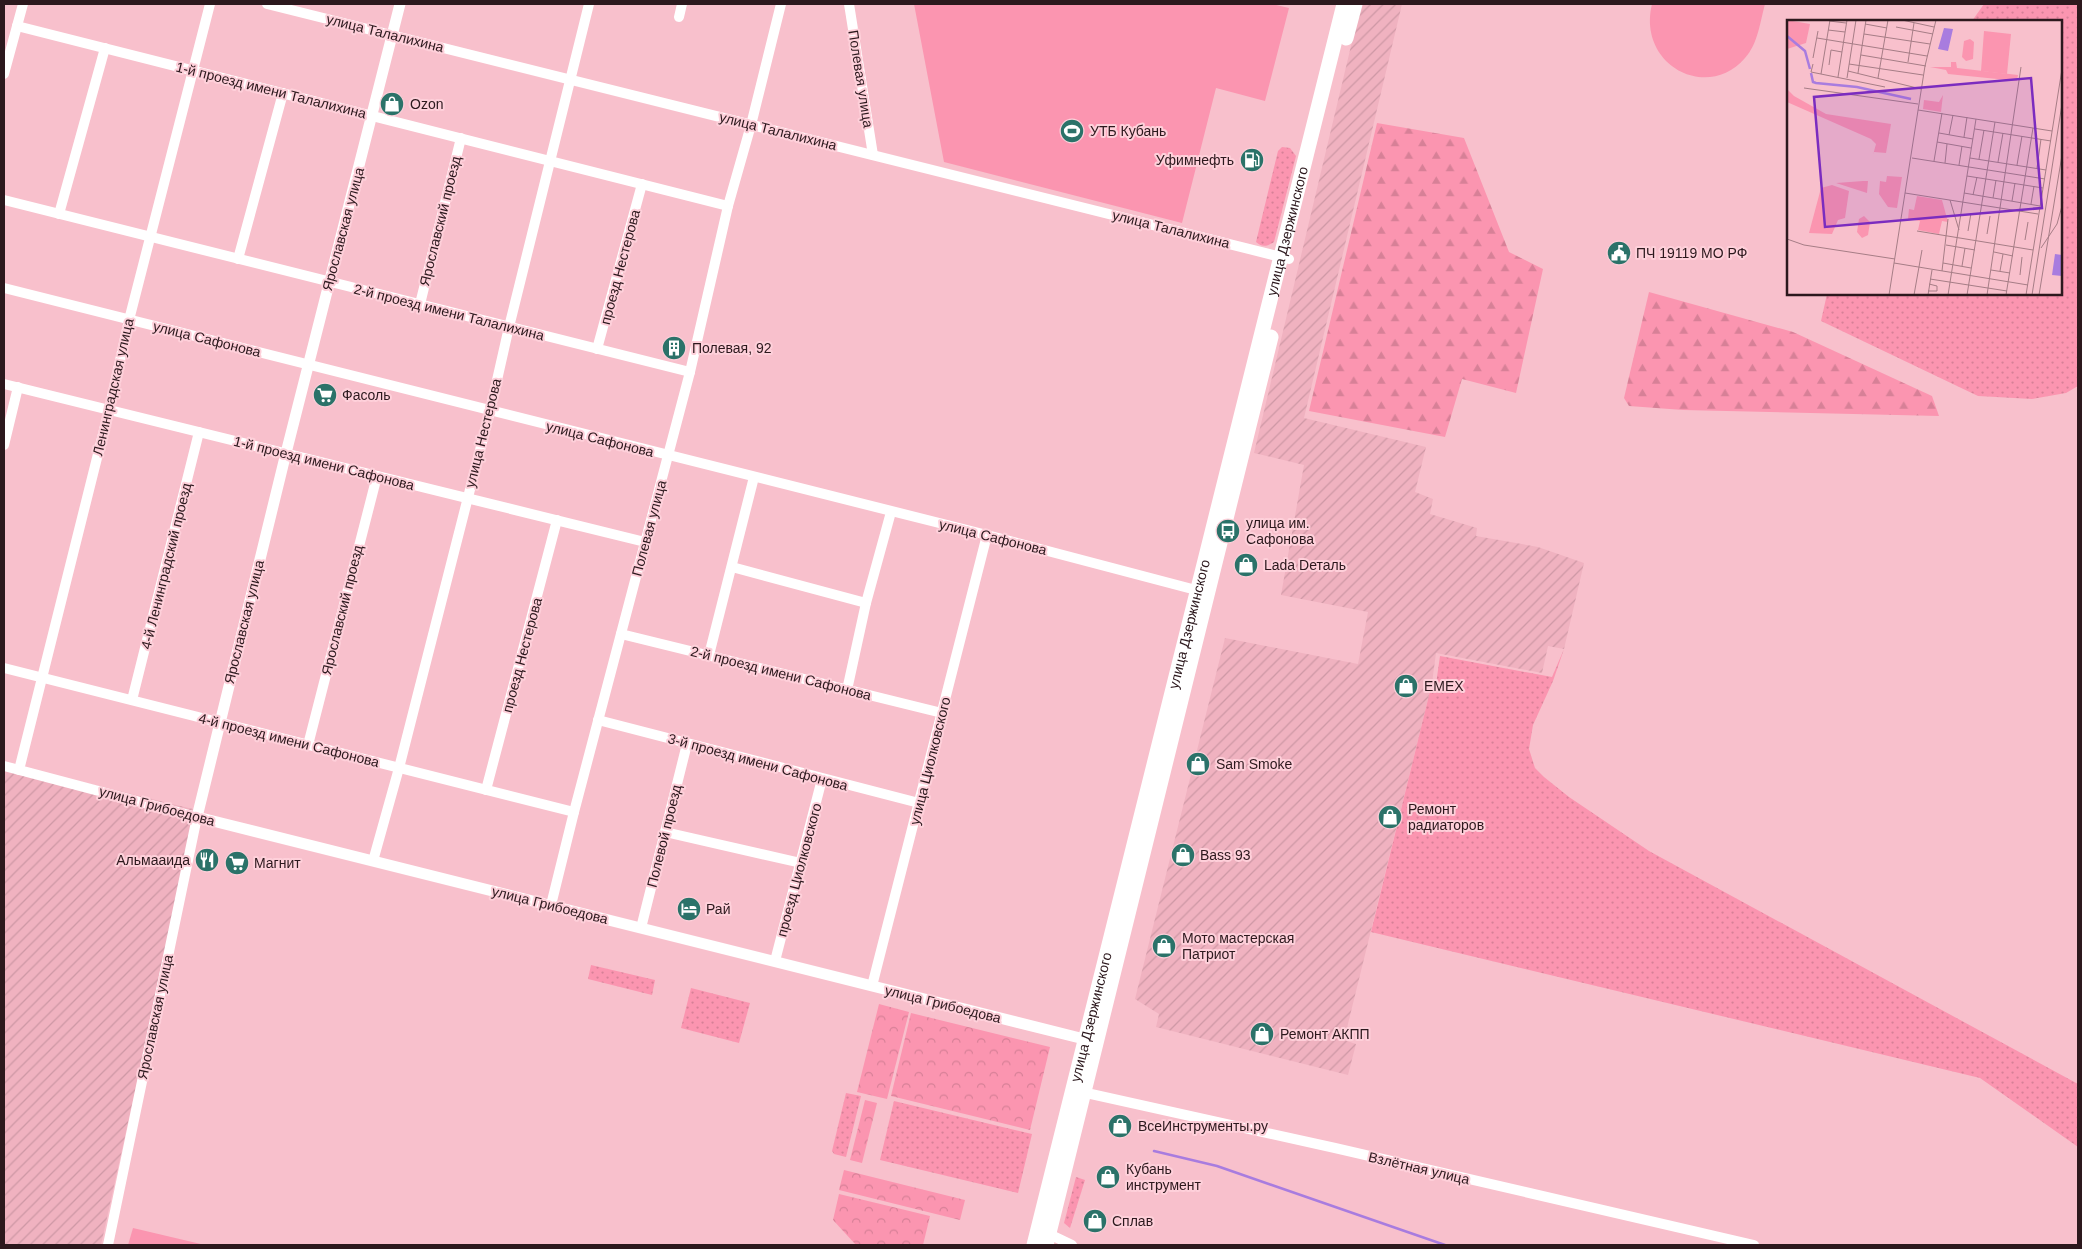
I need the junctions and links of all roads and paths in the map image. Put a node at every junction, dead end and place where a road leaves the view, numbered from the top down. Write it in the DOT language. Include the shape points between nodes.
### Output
graph roads {
  1 [pos="23,4"];
  2 [pos="210,4"];
  3 [pos="267,4"];
  4 [pos="400,4"];
  5 [pos="589,4"];
  6 [pos="682,4"];
  7 [pos="781,4"];
  8 [pos="849,4"];
  9 [pos="1344,4"];
  10 [pos="1355,4"];
  11 [pos="679,17"];
  12 [pos="17,26"];
  13 [pos="392,35"];
  14 [pos="105,48"];
  15 [pos="193,71"];
  16 [pos="4,74"];
  17 [pos="570,79"];
  18 [pos="283,93"];
  19 [pos="372,116"];
  20 [pos="751,125"];
  21 [pos="461,138"];
  22 [pos="873,155"];
  23 [pos="550,161"];
  24 [pos="642,184"];
  25 [pos="4,200"];
  26 [pos="728,206"];
  27 [pos="59,214"];
  28 [pos="150,237"];
  29 [pos="1285,258"];
  30 [pos="238,259"];
  31 [pos="329,282"];
  32 [pos="4,288"];
  33 [pos="420,304"];
  34 [pos="129,320"];
  35 [pos="508,327"];
  36 [pos="597,349"];
  37 [pos="308,365"];
  38 [pos="690,372"];
  39 [pos="4,384"];
  40 [pos="18,387"];
  41 [pos="109,410"];
  42 [pos="490,411"];
  43 [pos="199,432"];
  44 [pos="4,445"];
  45 [pos="286,453"];
  46 [pos="668,456"];
  47 [pos="377,476"];
  48 [pos="754,477"];
  49 [pos="467,498"];
  50 [pos="891,512"];
  51 [pos="557,520"];
  52 [pos="987,535"];
  53 [pos="645,542"];
  54 [pos="732,567"];
  55 [pos="1196,590"];
  56 [pos="866,603"];
  57 [pos="620,634"];
  58 [pos="708,655"];
  59 [pos="4,668"];
  60 [pos="41,677"];
  61 [pos="847,690"];
  62 [pos="132,700"];
  63 [pos="942,713"];
  64 [pos="598,720"];
  65 [pos="219,722"];
  66 [pos="687,744"];
  67 [pos="308,745"];
  68 [pos="4,766"];
  69 [pos="399,768"];
  70 [pos="19,770"];
  71 [pos="822,778"];
  72 [pos="486,790"];
  73 [pos="919,804"];
  74 [pos="574,812"];
  75 [pos="197,816"];
  76 [pos="665,832"];
  77 [pos="373,861"];
  78 [pos="801,863"];
  79 [pos="551,905"];
  80 [pos="641,928"];
  81 [pos="774,961"];
  82 [pos="872,986"];
  83 [pos="1091,1041"];
  84 [pos="1084,1090"];
  85 [pos="1048,1240"];
  86 [pos="108,1245"];
  87 [pos="1034,1245"];
  88 [pos="1072,1245"];
  89 [pos="1754,1245"];
  1 -- 12 [label="street"];
  2 -- 15 [label="street, Ленинградская улица"];
  3 -- 13 [label="street, улица Талалихина"];
  4 -- 13 [label="street, Ярославская улица"];
  5 -- 17 [label="street, улица Нестерова"];
  6 -- 11 [label="street"];
  7 -- 20 [label="street, Полевая улица"];
  8 -- 22 [label="street, Полевая улица"];
  9 -- 29 [label="main road, улица Дзержинского"];
  10 -- 29 [label="main road, улица Дзержинского"];
  12 -- 14 [label="street, 1-й проезд имени Талалихина"];
  12 -- 16 [label="street"];
  13 -- 17 [label="street, улица Талалихина"];
  13 -- 19 [label="street, Ярославская улица"];
  14 -- 15 [label="street, 1-й проезд имени Талалихина"];
  14 -- 27 [label="street"];
  15 -- 18 [label="street, 1-й проезд имени Талалихина"];
  15 -- 28 [label="street, Ленинградская улица"];
  17 -- 20 [label="street, улица Талалихина"];
  17 -- 23 [label="street, улица Нестерова"];
  18 -- 19 [label="street, 1-й проезд имени Талалихина"];
  18 -- 30 [label="street"];
  19 -- 21 [label="street, 1-й проезд имени Талалихина"];
  19 -- 31 [label="street, Ярославская улица"];
  20 -- 22 [label="street, улица Талалихина"];
  20 -- 26 [label="street, Полевая улица"];
  21 -- 23 [label="street, 1-й проезд имени Талалихина"];
  21 -- 33 [label="street, Ярославский проезд"];
  22 -- 29 [label="street, улица Талалихина"];
  23 -- 24 [label="street, 1-й проезд имени Талалихина"];
  23 -- 35 [label="street, улица Нестерова"];
  24 -- 26 [label="street, 1-й проезд имени Талалихина"];
  24 -- 36 [label="street, проезд Нестерова"];
  25 -- 27 [label="street, 2-й проезд имени Талалихина"];
  26 -- 38 [label="street, Полевая улица"];
  27 -- 28 [label="street, 2-й проезд имени Талалихина"];
  28 -- 30 [label="street, 2-й проезд имени Талалихина"];
  28 -- 34 [label="street, Ленинградская улица"];
  29 -- 55 [label="main road, улица Дзержинского"];
  29 -- 83 [label="main road, улица Дзержинского" via="1243,456"];
  30 -- 31 [label="street, 2-й проезд имени Талалихина"];
  31 -- 33 [label="street, 2-й проезд имени Талалихина"];
  31 -- 37 [label="street, Ярославская улица"];
  32 -- 34 [label="street, улица Сафонова"];
  33 -- 35 [label="street, 2-й проезд имени Талалихина"];
  34 -- 37 [label="street, улица Сафонова"];
  34 -- 41 [label="street, Ленинградская улица"];
  35 -- 36 [label="street, 2-й проезд имени Талалихина"];
  35 -- 42 [label="street, улица Нестерова"];
  36 -- 38 [label="street, 2-й проезд имени Талалихина"];
  37 -- 42 [label="street, улица Сафонова"];
  37 -- 45 [label="street, Ярославская улица"];
  38 -- 46 [label="street, Полевая улица"];
  39 -- 40 [label="street, 1-й проезд имени Сафонова"];
  40 -- 41 [label="street, 1-й проезд имени Сафонова"];
  40 -- 44 [label="street"];
  41 -- 43 [label="street, 1-й проезд имени Сафонова"];
  41 -- 60 [label="street, Ленинградская улица"];
  42 -- 46 [label="street, улица Сафонова"];
  42 -- 49 [label="street, улица Нестерова"];
  43 -- 45 [label="street, 1-й проезд имени Сафонова"];
  43 -- 62 [label="street, 4-й Ленинградский проезд"];
  45 -- 47 [label="street, 1-й проезд имени Сафонова"];
  45 -- 65 [label="street, Ярославская улица"];
  46 -- 48 [label="street, улица Сафонова"];
  46 -- 53 [label="street, Полевая улица"];
  47 -- 49 [label="street, 1-й проезд имени Сафонова"];
  47 -- 67 [label="street, Ярославский проезд"];
  48 -- 50 [label="street, улица Сафонова"];
  48 -- 54 [label="street"];
  49 -- 51 [label="street, 1-й проезд имени Сафонова"];
  49 -- 69 [label="street, улица Нестерова"];
  50 -- 52 [label="street, улица Сафонова"];
  50 -- 56 [label="street"];
  51 -- 53 [label="street, 1-й проезд имени Сафонова"];
  51 -- 72 [label="street, проезд Нестерова"];
  52 -- 55 [label="street, улица Сафонова"];
  52 -- 63 [label="street, улица Циолковского"];
  53 -- 57 [label="street, Полевая улица"];
  54 -- 56 [label="street"];
  54 -- 58 [label="street"];
  55 -- 83 [label="main road, улица Дзержинского"];
  56 -- 61 [label="street"];
  57 -- 58 [label="street, 2-й проезд имени Сафонова"];
  57 -- 64 [label="street, Полевая улица"];
  58 -- 61 [label="street, 2-й проезд имени Сафонова"];
  59 -- 60 [label="street, 4-й проезд имени Сафонова"];
  60 -- 62 [label="street, 4-й проезд имени Сафонова"];
  60 -- 70 [label="street, Ленинградская улица"];
  61 -- 63 [label="street, 2-й проезд имени Сафонова"];
  62 -- 65 [label="street, 4-й проезд имени Сафонова"];
  63 -- 73 [label="street, улица Циолковского"];
  64 -- 66 [label="street, 3-й проезд имени Сафонова"];
  64 -- 74 [label="street, Полевая улица"];
  65 -- 67 [label="street, 4-й проезд имени Сафонова"];
  65 -- 75 [label="street, Ярославская улица"];
  66 -- 71 [label="street, 3-й проезд имени Сафонова"];
  66 -- 76 [label="street, Полевой проезд"];
  67 -- 69 [label="street, 4-й проезд имени Сафонова"];
  68 -- 70 [label="street, улица Грибоедова"];
  69 -- 72 [label="street, 4-й проезд имени Сафонова"];
  69 -- 77 [label="street, улица Нестерова"];
  70 -- 75 [label="street, улица Грибоедова"];
  71 -- 73 [label="street, 3-й проезд имени Сафонова"];
  71 -- 78 [label="street, проезд Циолковского"];
  72 -- 74 [label="street, 4-й проезд имени Сафонова"];
  73 -- 82 [label="street, улица Циолковского"];
  74 -- 79 [label="street, Полевая улица"];
  75 -- 77 [label="street, улица Грибоедова"];
  75 -- 86 [label="street, Ярославская улица"];
  76 -- 78 [label="street"];
  76 -- 80 [label="street, Полевой проезд"];
  77 -- 79 [label="street, улица Грибоедова"];
  78 -- 81 [label="street, проезд Циолковского"];
  79 -- 80 [label="street, улица Грибоедова"];
  80 -- 81 [label="street, улица Грибоедова"];
  81 -- 82 [label="street, улица Грибоедова"];
  82 -- 83 [label="street, улица Грибоедова"];
  83 -- 84 [label="main road, улица Дзержинского"];
  83 -- 87 [label="main road, улица Дзержинского"];
  84 -- 85 [label="main road, улица Дзержинского"];
  84 -- 89 [label="street, Взлётная улица"];
  85 -- 88 [label="street"];
}
